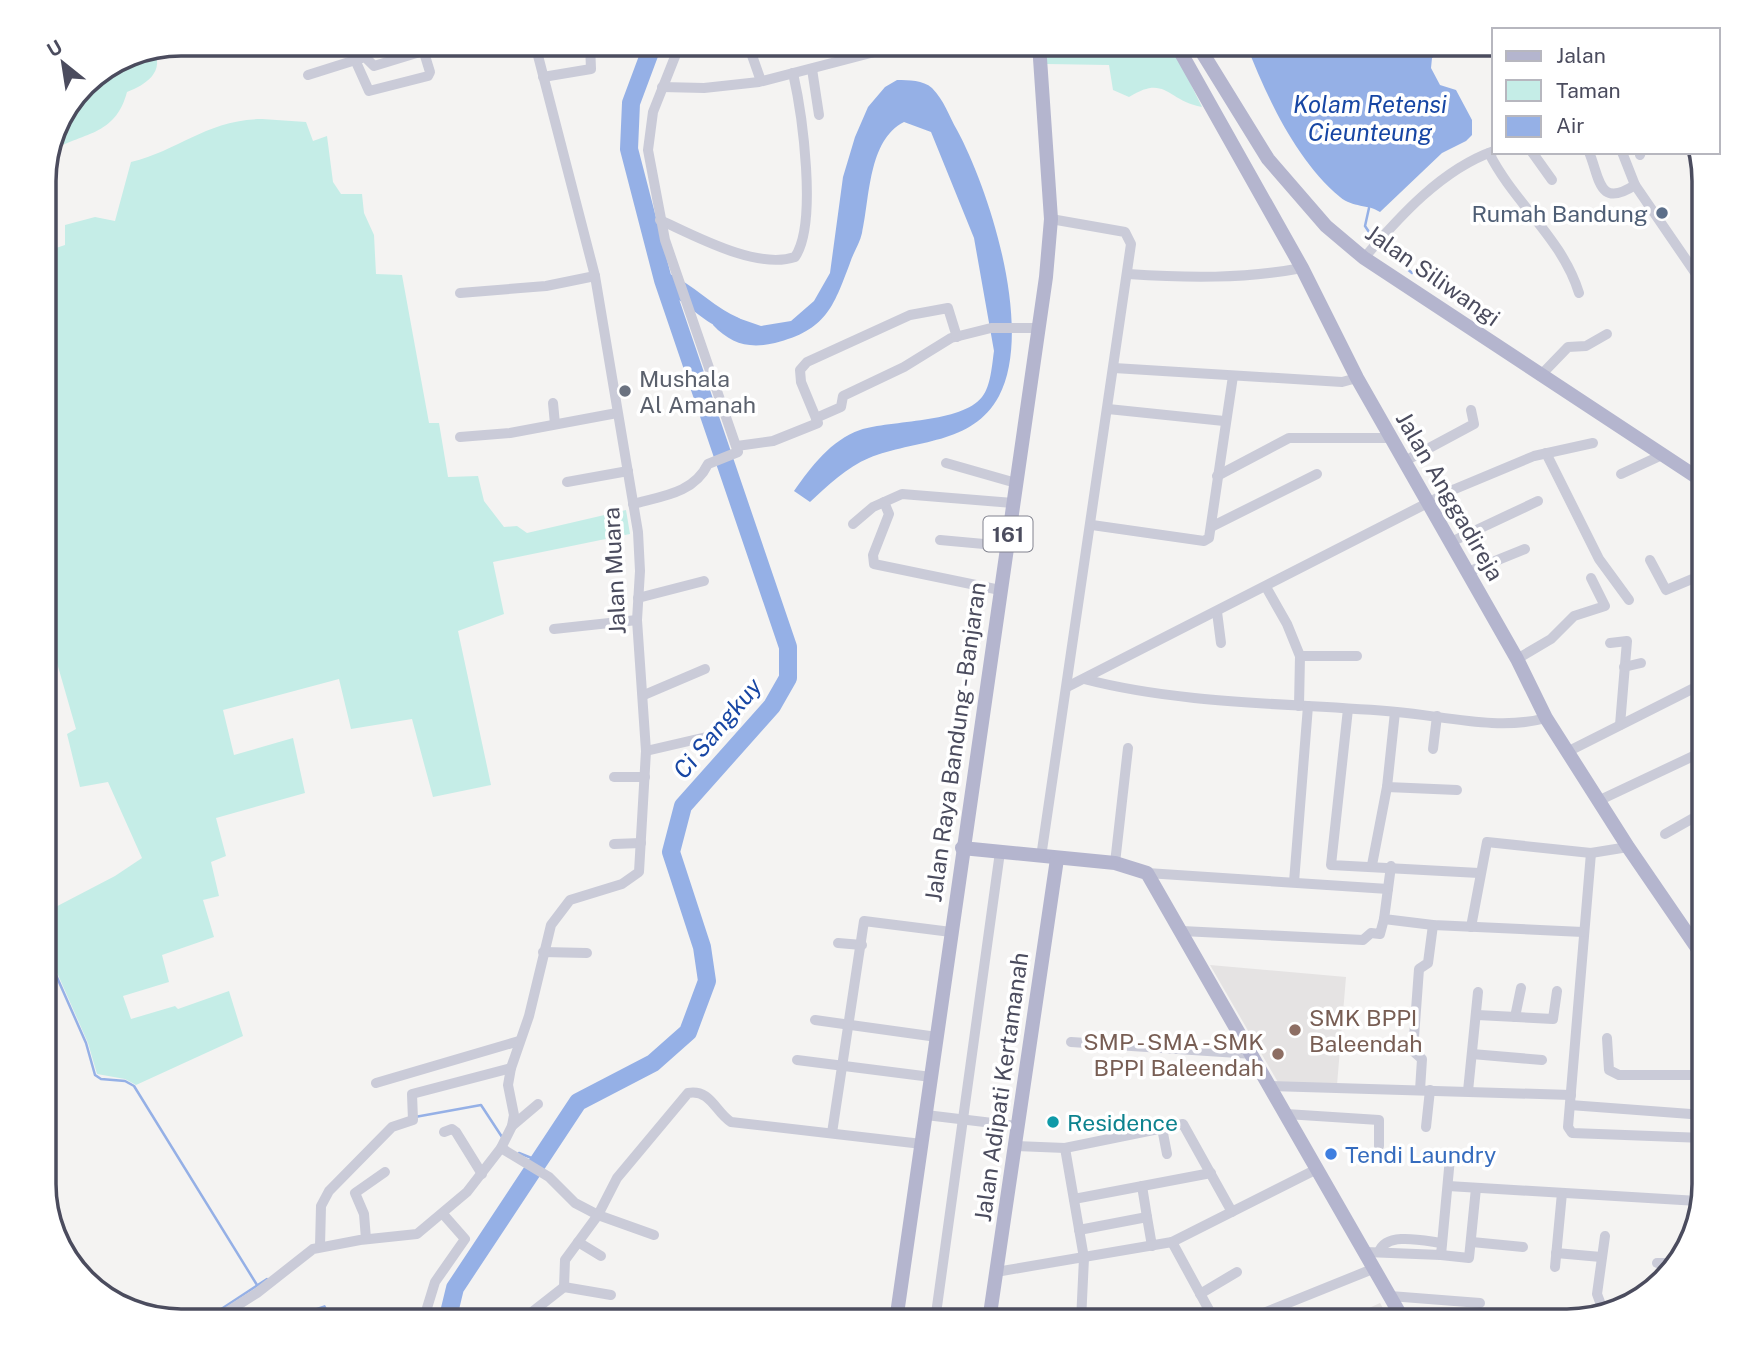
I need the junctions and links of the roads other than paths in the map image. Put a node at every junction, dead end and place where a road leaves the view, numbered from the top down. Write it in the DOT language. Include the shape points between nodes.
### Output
graph roads {
  1 [pos="355,56"];
  2 [pos="400,56"];
  3 [pos="426,56"];
  4 [pos="539,56"];
  5 [pos="590,56"];
  6 [pos="675,56"];
  7 [pos="752,56"];
  8 [pos="860,56"];
  9 [pos="1040,56"];
  10 [pos="1183,56"];
  11 [pos="1204,56"];
  12 [pos="356,62"];
  13 [pos="812,69"];
  14 [pos="793,73"];
  15 [pos="308,75"];
  16 [pos="543,77"];
  17 [pos="761,81"];
  18 [pos="662,87"];
  19 [pos="820,115"];
  20 [pos="1492,152"];
  21 [pos="1493,154"];
  22 [pos="1533,154"];
  23 [pos="1590,154"];
  24 [pos="1623,154"];
  25 [pos="1552,180"];
  26 [pos="1636,185"];
  27 [pos="1051,219"];
  28 [pos="660,220"];
  29 [pos="1373,248"];
  30 [pos="1302,268"];
  31 [pos="1692,268"];
  32 [pos="1128,274"];
  33 [pos="595,276"];
  34 [pos="460,293"];
  35 [pos="1579,293"];
  36 [pos="1038,328"];
  37 [pos="1607,334"];
  38 [pos="957,337"];
  39 [pos="1114,368"];
  40 [pos="1233,376"];
  41 [pos="1540,376"];
  42 [pos="1357,378"];
  43 [pos="553,403"];
  44 [pos="1108,409"];
  45 [pos="1471,411"];
  46 [pos="617,414"];
  47 [pos="816,418"];
  48 [pos="1224,421"];
  49 [pos="555,424"];
  50 [pos="460,437"];
  51 [pos="1391,438"];
  52 [pos="1593,443"];
  53 [pos="736,450"];
  54 [pos="1546,453"];
  55 [pos="1662,455"];
  56 [pos="1405,461"];
  57 [pos="946,463"];
  58 [pos="628,471"];
  59 [pos="1692,471"];
  60 [pos="1317,474"];
  61 [pos="1621,474"];
  62 [pos="1217,476"];
  63 [pos="567,482"];
  64 [pos="1016,482"];
  65 [pos="1538,501"];
  66 [pos="884,502"];
  67 [pos="1013,503"];
  68 [pos="1429,503"];
  69 [pos="633,505"];
  70 [pos="853,524"];
  71 [pos="1092,525"];
  72 [pos="1213,526"];
  73 [pos="940,540"];
  74 [pos="1451,542"];
  75 [pos="1006,546"];
  76 [pos="1525,549"];
  77 [pos="1650,561"];
  78 [pos="1468,572"];
  79 [pos="1591,578"];
  80 [pos="1692,579"];
  81 [pos="704,581"];
  82 [pos="1266,587"];
  83 [pos="1000,590"];
  84 [pos="638,597"];
  85 [pos="1629,600"];
  86 [pos="1217,612"];
  87 [pos="637,620"];
  88 [pos="554,629"];
  89 [pos="1221,643"];
  90 [pos="1610,643"];
  91 [pos="1300,656"];
  92 [pos="1357,656"];
  93 [pos="1517,659"];
  94 [pos="1641,663"];
  95 [pos="1624,667"];
  96 [pos="705,669"];
  97 [pos="1083,679"];
  98 [pos="1068,687"];
  99 [pos="1692,689"];
  100 [pos="644,695"];
  101 [pos="1304,706"];
  102 [pos="1348,709"];
  103 [pos="1395,712"];
  104 [pos="1437,716"];
  105 [pos="1539,720"];
  106 [pos="1620,725"];
  107 [pos="715,734"];
  108 [pos="1128,748"];
  109 [pos="1433,749"];
  110 [pos="646,751"];
  111 [pos="1569,751"];
  112 [pos="1692,757"];
  113 [pos="614,777"];
  114 [pos="645,777"];
  115 [pos="1387,787"];
  116 [pos="1457,790"];
  117 [pos="1600,800"];
  118 [pos="1692,819"];
  119 [pos="1665,834"];
  120 [pos="641,842"];
  121 [pos="614,844"];
  122 [pos="1628,847"];
  123 [pos="962,848"];
  124 [pos="1000,852"];
  125 [pos="1591,853"];
  126 [pos="1041,857"];
  127 [pos="1057,859"];
  128 [pos="1115,863"];
  129 [pos="1372,865"];
  130 [pos="1391,866"];
  131 [pos="1147,873"];
  132 [pos="1479,873"];
  133 [pos="1294,881"];
  134 [pos="1388,889"];
  135 [pos="1384,919"];
  136 [pos="1433,925"];
  137 [pos="1471,927"];
  138 [pos="1182,931"];
  139 [pos="951,932"];
  140 [pos="1584,932"];
  141 [pos="1692,940"];
  142 [pos="838,943"];
  143 [pos="862,945"];
  144 [pos="543,952"];
  145 [pos="587,953"];
  146 [pos="1521,988"];
  147 [pos="1557,991"];
  148 [pos="1478,992"];
  149 [pos="1477,1015"];
  150 [pos="1515,1017"];
  151 [pos="815,1020"];
  152 [pos="851,1025"];
  153 [pos="937,1037"];
  154 [pos="1606,1038"];
  155 [pos="519,1041"];
  156 [pos="1071,1042"];
  157 [pos="1252,1054"];
  158 [pos="1472,1054"];
  159 [pos="797,1060"];
  160 [pos="1542,1060"];
  161 [pos="844,1064"];
  162 [pos="510,1068"];
  163 [pos="1692,1075"];
  164 [pos="931,1077"];
  165 [pos="376,1083"];
  166 [pos="1270,1086"];
  167 [pos="1425,1090"];
  168 [pos="1468,1091"];
  169 [pos="1571,1100"];
  170 [pos="538,1104"];
  171 [pos="1286,1114"];
  172 [pos="1692,1114"];
  173 [pos="926,1115"];
  174 [pos="964,1121"];
  175 [pos="512,1126"];
  176 [pos="1018,1126"];
  177 [pos="1426,1127"];
  178 [pos="1161,1128"];
  179 [pos="444,1132"];
  180 [pos="832,1133"];
  181 [pos="1692,1138"];
  182 [pos="922,1144"];
  183 [pos="1015,1146"];
  184 [pos="1379,1146"];
  185 [pos="1065,1148"];
  186 [pos="505,1150"];
  187 [pos="1167,1154"];
  188 [pos="1450,1158"];
  189 [pos="1317,1169"];
  190 [pos="385,1172"];
  191 [pos="1211,1173"];
  192 [pos="482,1174"];
  193 [pos="1142,1186"];
  194 [pos="1448,1186"];
  195 [pos="1476,1188"];
  196 [pos="1562,1194"];
  197 [pos="1074,1199"];
  198 [pos="1691,1201"];
  199 [pos="1231,1212"];
  200 [pos="443,1214"];
  201 [pos="598,1215"];
  202 [pos="1147,1217"];
  203 [pos="1079,1230"];
  204 [pos="653,1235"];
  205 [pos="1605,1236"];
  206 [pos="366,1239"];
  207 [pos="578,1242"];
  208 [pos="1172,1242"];
  209 [pos="1442,1242"];
  210 [pos="1472,1242"];
  211 [pos="320,1245"];
  212 [pos="1152,1246"];
  213 [pos="1523,1247"];
  214 [pos="1372,1252"];
  215 [pos="1556,1253"];
  216 [pos="1441,1255"];
  217 [pos="600,1256"];
  218 [pos="1601,1257"];
  219 [pos="1084,1258"];
  220 [pos="1657,1263"];
  221 [pos="1663,1263"];
  222 [pos="1555,1267"];
  223 [pos="1374,1268"];
  224 [pos="996,1272"];
  225 [pos="1237,1272"];
  226 [pos="564,1287"];
  227 [pos="1200,1294"];
  228 [pos="611,1295"];
  229 [pos="1390,1296"];
  230 [pos="1480,1303"];
  231 [pos="1601,1304"];
  232 [pos="230,1309"];
  233 [pos="427,1309"];
  234 [pos="536,1309"];
  235 [pos="898,1309"];
  236 [pos="937,1309"];
  237 [pos="991,1309"];
  238 [pos="1082,1309"];
  239 [pos="1208,1309"];
  240 [pos="1273,1309"];
  241 [pos="1397,1309"];
  1 -- 12 [label="street"];
  2 -- 12 [label="street" via="374,66 365,57"];
  3 -- 12 [label="street" via="428,76 369,91"];
  4 -- 16 [label="street, Jalan Muara"];
  5 -- 16 [label="street" via="591,69"];
  6 -- 18 [label="street"];
  7 -- 17 [label="street"];
  8 -- 13 [label="street"];
  9 -- 27 [label="main road, Jalan Raya Bandung - Banjaran / 161"];
  10 -- 30 [label="main road, Jalan Anggadireja"];
  11 -- 29 [label="main road, Jalan Siliwangi" via="1268,159 1326,226"];
  12 -- 15 [label="street"];
  13 -- 14 [label="street"];
  13 -- 19 [label="street"];
  14 -- 17 [label="street"];
  14 -- 28 [label="street" via="802,114 806,218 795,257 776,260 735,252"];
  16 -- 33 [label="street, Jalan Muara"];
  17 -- 18 [label="street" via="724,87"];
  18 -- 28 [label="street" via="648,150"];
  20 -- 29 [label="street" via="1464,164 1397,219"];
  21 -- 35 [label="street" via="1503,180 1545,229"];
  22 -- 25 [label="street"];
  23 -- 26 [label="street" via="1599,185 1608,192 1623,193"];
  24 -- 26 [label="street"];
  26 -- 31 [label="street"];
  27 -- 32 [label="street" via="1125,232 1131,244"];
  27 -- 36 [label="main road, Jalan Raya Bandung - Banjaran / 161"];
  28 -- 53 [label="street"];
  29 -- 41 [label="main road, Jalan Siliwangi"];
  30 -- 32 [label="street" via="1189,278"];
  30 -- 42 [label="main road, Jalan Anggadireja"];
  32 -- 39 [label="street"];
  33 -- 34 [label="street" via="546,286"];
  33 -- 46 [label="street, Jalan Muara"];
  36 -- 38 [label="street" via="991,328"];
  36 -- 64 [label="main road, Jalan Raya Bandung - Banjaran / 161"];
  37 -- 41 [label="street" via="1586,346 1568,347"];
  38 -- 47 [label="street" via="843,396 841,407"];
  38 -- 47 [label="street" via="948,307 910,315 807,362 800,376"];
  39 -- 40 [label="street"];
  39 -- 44 [label="street"];
  40 -- 42 [label="street" via="1342,382"];
  40 -- 48 [label="street"];
  41 -- 55 [label="main road, Jalan Siliwangi"];
  42 -- 51 [label="main road, Jalan Anggadireja"];
  43 -- 49 [label="street"];
  44 -- 48 [label="street"];
  44 -- 71 [label="street"];
  45 -- 56 [label="street" via="1474,424"];
  46 -- 49 [label="street"];
  46 -- 58 [label="street, Jalan Muara"];
  47 -- 53 [label="street" via="816,425"];
  48 -- 62 [label="street"];
  49 -- 50 [label="street"];
  51 -- 56 [label="main road, Jalan Anggadireja"];
  51 -- 62 [label="street" via="1289,438"];
  52 -- 54 [label="street"];
  53 -- 69 [label="street" via="708,464 691,485"];
  54 -- 68 [label="street"];
  54 -- 85 [label="street" via="1599,559"];
  55 -- 59 [label="main road, Jalan Siliwangi"];
  55 -- 61 [label="street"];
  56 -- 68 [label="main road, Jalan Anggadireja"];
  57 -- 64 [label="street"];
  58 -- 63 [label="street"];
  58 -- 69 [label="street, Jalan Muara"];
  60 -- 72 [label="street"];
  62 -- 72 [label="street"];
  64 -- 67 [label="main road, Jalan Raya Bandung - Banjaran / 161"];
  65 -- 74 [label="street"];
  66 -- 67 [label="street" via="906,494"];
  66 -- 70 [label="street"];
  66 -- 83 [label="street" via="889,514 873,555 874,564"];
  67 -- 75 [label="main road, Jalan Raya Bandung - Banjaran / 161"];
  68 -- 74 [label="main road, Jalan Anggadireja"];
  68 -- 82 [label="street"];
  69 -- 84 [label="street, Jalan Muara" via="639,541"];
  71 -- 72 [label="street" via="1205,541"];
  71 -- 98 [label="street"];
  73 -- 75 [label="street"];
  74 -- 78 [label="main road, Jalan Anggadireja"];
  75 -- 83 [label="main road, Jalan Raya Bandung - Banjaran / 161"];
  76 -- 78 [label="street"];
  77 -- 80 [label="street" via="1666,590"];
  78 -- 93 [label="main road, Jalan Anggadireja"];
  79 -- 93 [label="street" via="1605,606 1574,617 1551,639"];
  81 -- 84 [label="street"];
  82 -- 86 [label="street"];
  82 -- 91 [label="street"];
  83 -- 123 [label="main road, Jalan Raya Bandung - Banjaran / 161"];
  84 -- 87 [label="street, Jalan Muara"];
  86 -- 89 [label="street"];
  86 -- 97 [label="street"];
  87 -- 88 [label="street"];
  87 -- 100 [label="street, Jalan Muara"];
  90 -- 95 [label="street" via="1627,641"];
  91 -- 92 [label="street"];
  91 -- 101 [label="street"];
  93 -- 105 [label="main road, Jalan Anggadireja"];
  94 -- 95 [label="street"];
  95 -- 106 [label="street"];
  96 -- 100 [label="street"];
  97 -- 98 [label="street"];
  97 -- 101 [label="street" via="1129,691"];
  98 -- 126 [label="street"];
  99 -- 106 [label="street"];
  100 -- 110 [label="street, Jalan Muara"];
  101 -- 102 [label="street"];
  101 -- 133 [label="street"];
  102 -- 103 [label="street"];
  102 -- 129 [label="street" via="1331,864"];
  103 -- 104 [label="street"];
  103 -- 115 [label="street"];
  104 -- 105 [label="street" via="1509,723"];
  104 -- 109 [label="street"];
  105 -- 111 [label="main road, Jalan Anggadireja"];
  106 -- 111 [label="street"];
  107 -- 110 [label="street"];
  108 -- 128 [label="street"];
  110 -- 114 [label="street, Jalan Muara"];
  111 -- 117 [label="main road, Jalan Anggadireja"];
  112 -- 117 [label="street"];
  113 -- 114 [label="street"];
  114 -- 120 [label="street, Jalan Muara"];
  115 -- 116 [label="street"];
  115 -- 129 [label="street"];
  117 -- 122 [label="main road, Jalan Anggadireja"];
  118 -- 119 [label="street"];
  120 -- 121 [label="street"];
  120 -- 144 [label="street, Jalan Muara" via="639,872 631,880 570,900 551,925"];
  122 -- 125 [label="street"];
  122 -- 141 [label="main road, Jalan Anggadireja"];
  123 -- 124 [label="main road"];
  123 -- 139 [label="main road, Jalan Raya Bandung - Banjaran / 161"];
  124 -- 126 [label="main road"];
  124 -- 174 [label="street"];
  125 -- 132 [label="street" via="1490,841"];
  125 -- 140 [label="street"];
  126 -- 127 [label="main road"];
  127 -- 128 [label="main road"];
  127 -- 176 [label="main road, Jalan Adipati Kertamanah"];
  128 -- 131 [label="main road"];
  129 -- 130 [label="street"];
  130 -- 132 [label="street"];
  130 -- 134 [label="street"];
  131 -- 133 [label="street"];
  131 -- 138 [label="main road"];
  132 -- 137 [label="street"];
  133 -- 134 [label="street"];
  134 -- 135 [label="street"];
  135 -- 136 [label="street"];
  135 -- 138 [label="street" via="1380,934 1371,933 1363,940"];
  136 -- 137 [label="street"];
  136 -- 167 [label="street" via="1428,963 1419,969 1413,1051 1422,1059"];
  137 -- 140 [label="street"];
  138 -- 157 [label="main road"];
  139 -- 143 [label="street" via="866,920"];
  139 -- 153 [label="main road, Jalan Raya Bandung - Banjaran / 161"];
  140 -- 169 [label="street"];
  142 -- 143 [label="street"];
  143 -- 152 [label="street"];
  144 -- 145 [label="street"];
  144 -- 155 [label="street" via="538,986"];
  146 -- 150 [label="street"];
  147 -- 150 [label="street" via="1553,1019"];
  148 -- 149 [label="street"];
  149 -- 150 [label="street"];
  149 -- 158 [label="street"];
  151 -- 152 [label="street"];
  152 -- 153 [label="street"];
  152 -- 161 [label="street"];
  153 -- 164 [label="main road, Jalan Raya Bandung - Banjaran / 161"];
  154 -- 163 [label="street" via="1609,1070 1619,1075"];
  155 -- 162 [label="street"];
  155 -- 165 [label="street"];
  156 -- 157 [label="street"];
  157 -- 166 [label="main road"];
  158 -- 160 [label="street"];
  158 -- 168 [label="street"];
  159 -- 161 [label="street"];
  161 -- 164 [label="street"];
  161 -- 180 [label="street"];
  162 -- 175 [label="street"];
  162 -- 211 [label="street" via="411,1094 413,1120 392,1127 329,1191 321,1206"];
  164 -- 173 [label="main road, Jalan Raya Bandung - Banjaran / 161"];
  166 -- 167 [label="street"];
  166 -- 171 [label="main road"];
  167 -- 168 [label="street"];
  167 -- 177 [label="street"];
  168 -- 169 [label="street"];
  169 -- 172 [label="street"];
  169 -- 181 [label="street" via="1568,1128 1572,1133"];
  170 -- 175 [label="street"];
  171 -- 184 [label="street" via="1379,1120"];
  171 -- 189 [label="main road"];
  173 -- 174 [label="street"];
  173 -- 182 [label="main road, Jalan Raya Bandung - Banjaran / 161"];
  174 -- 176 [label="street"];
  174 -- 236 [label="street"];
  175 -- 186 [label="street"];
  176 -- 183 [label="main road, Jalan Adipati Kertamanah"];
  178 -- 185 [label="street"];
  178 -- 187 [label="street"];
  178 -- 191 [label="street" via="1187,1126"];
  179 -- 192 [label="street" via="456,1132"];
  180 -- 182 [label="street"];
  180 -- 201 [label="street" via="731,1122 711,1099 690,1092 617,1178"];
  182 -- 235 [label="main road, Jalan Raya Bandung - Banjaran / 161"];
  183 -- 185 [label="street"];
  183 -- 224 [label="main road, Jalan Adipati Kertamanah"];
  185 -- 197 [label="street"];
  186 -- 192 [label="street"];
  186 -- 201 [label="street"];
  188 -- 194 [label="street"];
  189 -- 199 [label="street"];
  189 -- 214 [label="main road"];
  190 -- 206 [label="street" via="355,1193 364,1214"];
  191 -- 193 [label="street"];
  191 -- 199 [label="street"];
  192 -- 200 [label="street"];
  193 -- 197 [label="street"];
  193 -- 202 [label="street"];
  194 -- 195 [label="street"];
  194 -- 209 [label="street"];
  195 -- 196 [label="street"];
  195 -- 210 [label="street"];
  196 -- 198 [label="street"];
  196 -- 215 [label="street"];
  197 -- 203 [label="street"];
  199 -- 208 [label="street"];
  200 -- 206 [label="street" via="417,1234"];
  200 -- 233 [label="street" via="465,1239 435,1282"];
  201 -- 204 [label="street"];
  201 -- 207 [label="street"];
  202 -- 203 [label="street"];
  202 -- 212 [label="street"];
  203 -- 219 [label="street"];
  205 -- 218 [label="street"];
  206 -- 211 [label="street"];
  207 -- 217 [label="street"];
  207 -- 226 [label="street" via="565,1260"];
  208 -- 212 [label="street"];
  208 -- 227 [label="street"];
  209 -- 214 [label="street" via="1393,1239"];
  209 -- 216 [label="street"];
  210 -- 213 [label="street"];
  210 -- 216 [label="street" via="1467,1259"];
  211 -- 232 [label="street"];
  212 -- 219 [label="street"];
  214 -- 216 [label="street"];
  214 -- 223 [label="main road"];
  215 -- 218 [label="street"];
  215 -- 222 [label="street"];
  218 -- 231 [label="street" via="1597,1294"];
  219 -- 224 [label="street"];
  219 -- 238 [label="street"];
  220 -- 221 [label="street"];
  223 -- 229 [label="main road"];
  223 -- 240 [label="street"];
  224 -- 237 [label="main road, Jalan Adipati Kertamanah"];
  225 -- 227 [label="street"];
  226 -- 228 [label="street"];
  226 -- 234 [label="street"];
  227 -- 239 [label="street"];
  229 -- 230 [label="street"];
  229 -- 241 [label="main road"];
}
